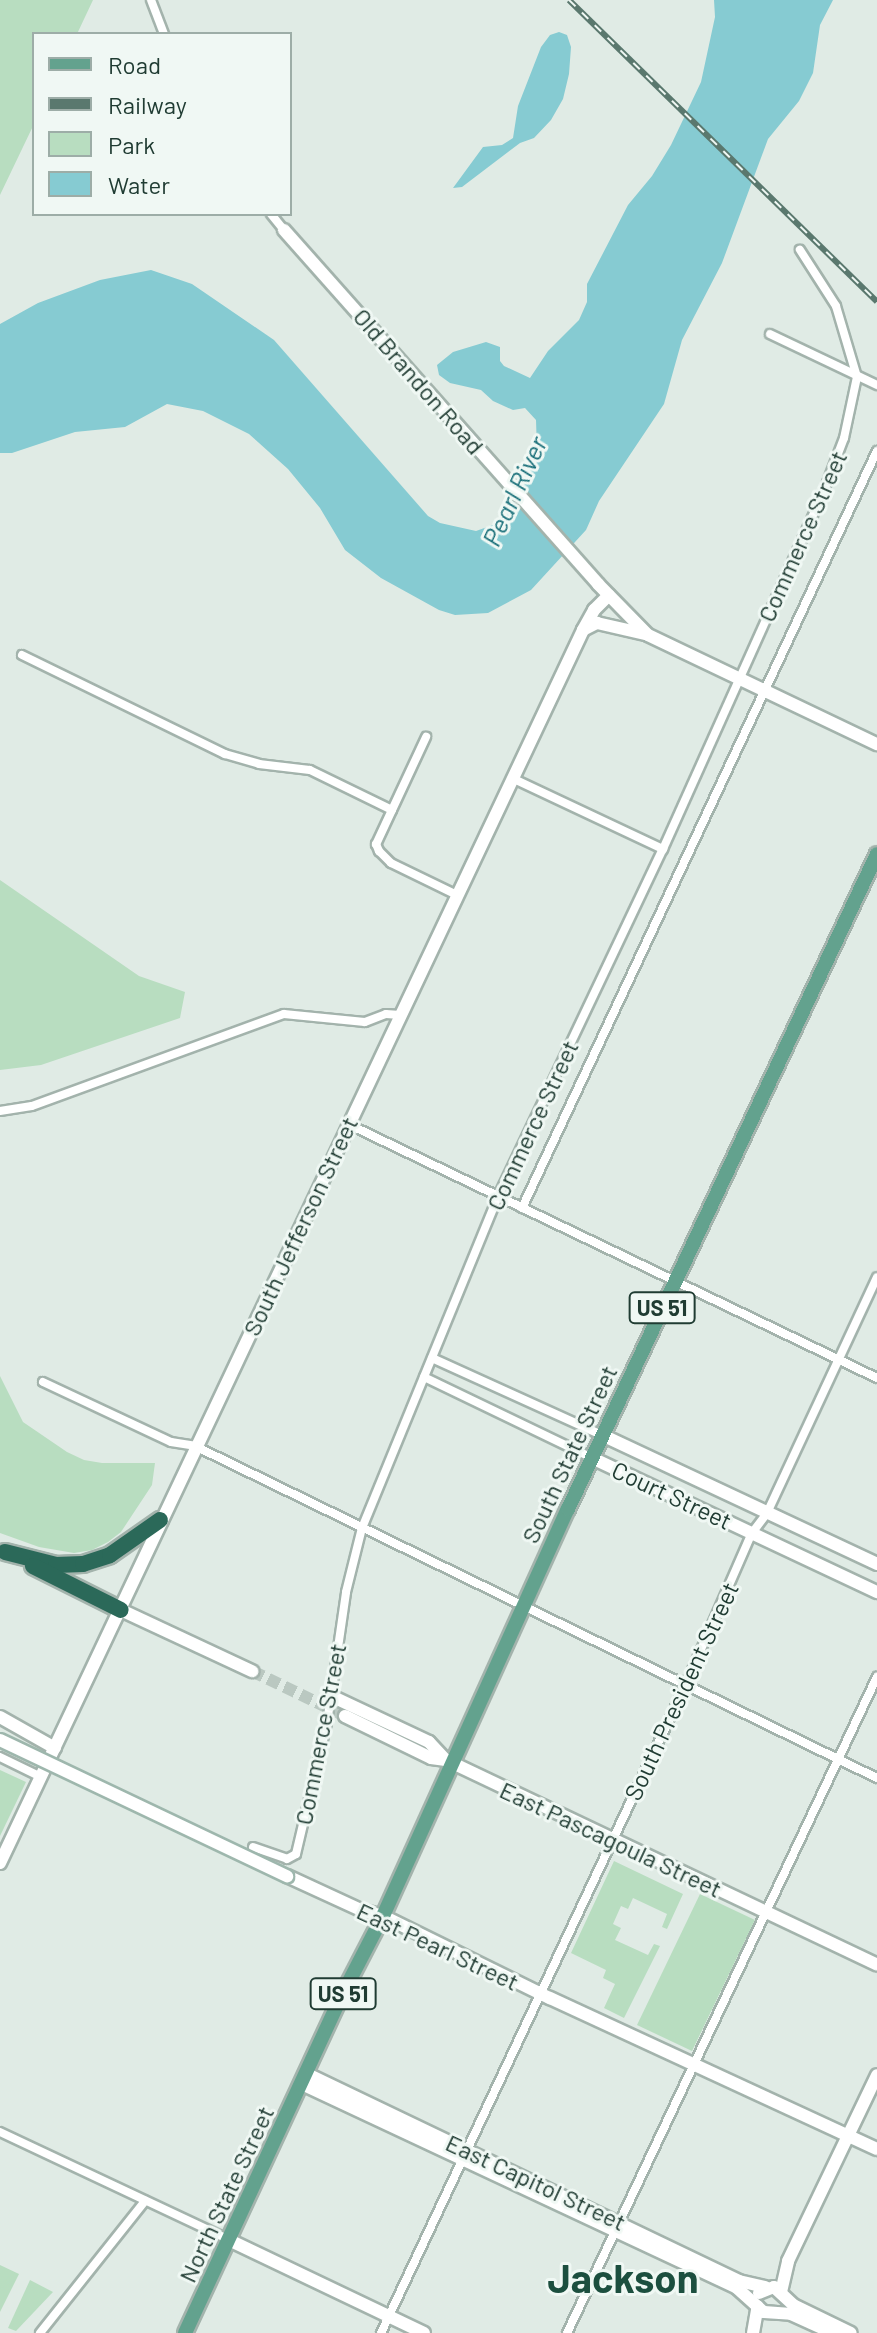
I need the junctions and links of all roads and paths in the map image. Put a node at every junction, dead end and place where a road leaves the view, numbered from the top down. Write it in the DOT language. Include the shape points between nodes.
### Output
graph roads {
  1 [pos="151,0"];
  2 [pos="163,32"];
  3 [pos="273,216"];
  4 [pos="284,230"];
  5 [pos="800,250"];
  6 [pos="770,334"];
  7 [pos="857,377"];
  8 [pos="877,385"];
  9 [pos="877,451"];
  10 [pos="609,595"];
  11 [pos="583,630"];
  12 [pos="648,635"];
  13 [pos="22,655"];
  14 [pos="738,680"];
  15 [pos="764,693"];
  16 [pos="426,737"];
  17 [pos="877,744"];
  18 [pos="512,778"];
  19 [pos="392,810"];
  20 [pos="663,849"];
  21 [pos="877,854"];
  22 [pos="457,895"];
  23 [pos="400,1015"];
  24 [pos="0,1111"];
  25 [pos="348,1124"];
  26 [pos="498,1196"];
  27 [pos="522,1208"];
  28 [pos="877,1277"];
  29 [pos="674,1281"];
  30 [pos="432,1358"];
  31 [pos="839,1360"];
  32 [pos="424,1377"];
  33 [pos="877,1378"];
  34 [pos="43,1382"];
  35 [pos="602,1435"];
  36 [pos="195,1446"];
  37 [pos="592,1458"];
  38 [pos="767,1513"];
  39 [pos="160,1520"];
  40 [pos="362,1528"];
  41 [pos="752,1533"];
  42 [pos="2,1551"];
  43 [pos="877,1564"];
  44 [pos="877,1592"];
  45 [pos="523,1607"];
  46 [pos="121,1610"];
  47 [pos="252,1671"];
  48 [pos="877,1677"];
  49 [pos="685,1686"];
  50 [pos="331,1696"];
  51 [pos="345,1716"];
  52 [pos="0,1717"];
  53 [pos="0,1740"];
  54 [pos="55,1748"];
  55 [pos="0,1757"];
  56 [pos="839,1760"];
  57 [pos="450,1762"];
  58 [pos="41,1777"];
  59 [pos="877,1778"];
  60 [pos="612,1840"];
  61 [pos="253,1847"];
  62 [pos="0,1863"];
  63 [pos="766,1912"];
  64 [pos="383,1916"];
  65 [pos="877,1965"];
  66 [pos="540,1993"];
  67 [pos="693,2063"];
  68 [pos="877,2075"];
  69 [pos="304,2079"];
  70 [pos="0,2132"];
  71 [pos="848,2135"];
  72 [pos="877,2149"];
  73 [pos="464,2154"];
  74 [pos="145,2201"];
  75 [pos="617,2227"];
  76 [pos="229,2240"];
  77 [pos="788,2261"];
  78 [pos="766,2287"];
  79 [pos="782,2294"];
  80 [pos="758,2304"];
  81 [pos="774,2312"];
  82 [pos="389,2317"];
  83 [pos="40,2333"];
  84 [pos="185,2333"];
  85 [pos="381,2333"];
  86 [pos="424,2333"];
  87 [pos="567,2333"];
  88 [pos="754,2333"];
  89 [pos="833,2333"];
  90 [pos="851,2333"];
  1 -- 2 [label="street"];
  3 -- 4 [label="street, Old Brandon Road"];
  4 -- 10 [label="street, Old Brandon Road"];
  5 -- 7 [label="street" via="836,306"];
  6 -- 7 [label="street"];
  7 -- 8 [label="street"];
  7 -- 14 [label="street, Commerce Street" via="844,438 823,493"];
  9 -- 15 [label="street, Commerce Street"];
  10 -- 11 [label="street, South Jefferson Street"];
  10 -- 12 [label="street, Old Brandon Road"];
  11 -- 12 [label="street" via="597,623"];
  11 -- 18 [label="street, South Jefferson Street"];
  12 -- 14 [label="street"];
  13 -- 19 [label="street" via="225,754 310,770"];
  14 -- 15 [label="street"];
  14 -- 20 [label="street, Commerce Street"];
  15 -- 17 [label="street"];
  15 -- 27 [label="street, Commerce Street"];
  16 -- 19 [label="street"];
  18 -- 20 [label="street"];
  18 -- 22 [label="street, South Jefferson Street"];
  19 -- 22 [label="street" via="376,844 379,851 391,863"];
  20 -- 26 [label="street, Commerce Street"];
  21 -- 29 [label="main road, South State Street / US 51"];
  22 -- 23 [label="street, South Jefferson Street"];
  23 -- 24 [label="street" via="365,1022 284,1014 32,1106"];
  23 -- 25 [label="street, South Jefferson Street"];
  25 -- 26 [label="street"];
  25 -- 36 [label="street, South Jefferson Street"];
  26 -- 27 [label="street"];
  26 -- 30 [label="street, Commerce Street"];
  27 -- 29 [label="street"];
  28 -- 31 [label="street, South President Street"];
  29 -- 31 [label="street"];
  29 -- 35 [label="main road, South State Street / US 51"];
  30 -- 32 [label="street, Commerce Street"];
  30 -- 35 [label="street, Court Street"];
  31 -- 33 [label="street"];
  31 -- 38 [label="street, South President Street"];
  32 -- 37 [label="street, Court Street"];
  32 -- 40 [label="street, Commerce Street"];
  34 -- 36 [label="street" via="171,1442"];
  35 -- 37 [label="main road, South State Street / US 51"];
  35 -- 38 [label="street, Court Street"];
  36 -- 39 [label="street, South Jefferson Street"];
  36 -- 40 [label="street"];
  37 -- 41 [label="street, Court Street"];
  37 -- 45 [label="main road, South State Street / US 51"];
  38 -- 41 [label="street, South President Street"];
  38 -- 43 [label="street, Court Street"];
  39 -- 42 [label="highway" via="110,1555 83,1564 56,1565"];
  39 -- 46 [label="street, South Jefferson Street"];
  40 -- 45 [label="street"];
  40 -- 50 [label="street, Commerce Street" via="346,1592"];
  41 -- 44 [label="street, Court Street"];
  41 -- 49 [label="street, South President Street"];
  42 -- 46 [label="highway"];
  45 -- 49 [label="street"];
  45 -- 57 [label="main road, South State Street / US 51"];
  46 -- 47 [label="street"];
  46 -- 54 [label="street, South Jefferson Street"];
  48 -- 56 [label="street"];
  49 -- 56 [label="street"];
  49 -- 60 [label="street, South President Street"];
  50 -- 57 [label="street" via="429,1742"];
  50 -- 61 [label="street, Commerce Street" via="296,1854 287,1859"];
  51 -- 57 [label="street, East Pascagoula Street"];
  52 -- 54 [label="street"];
  53 -- 64 [label="street, East Pearl Street, bridge"];
  54 -- 58 [label="street, South Jefferson Street"];
  55 -- 58 [label="street"];
  56 -- 59 [label="street"];
  56 -- 63 [label="street"];
  57 -- 60 [label="street, East Pascagoula Street"];
  57 -- 64 [label="main road, South State Street / US 51"];
  58 -- 62 [label="street, South Jefferson Street"];
  60 -- 63 [label="street, East Pascagoula Street"];
  60 -- 66 [label="street, South President Street"];
  63 -- 65 [label="street, East Pascagoula Street"];
  63 -- 67 [label="street"];
  64 -- 66 [label="street, East Pearl Street"];
  64 -- 69 [label="main road, South State Street / US 51"];
  66 -- 67 [label="street, East Pearl Street"];
  66 -- 73 [label="street, South President Street"];
  67 -- 71 [label="street, East Pearl Street"];
  67 -- 75 [label="street"];
  68 -- 71 [label="street"];
  69 -- 73 [label="street, East Capitol Street"];
  69 -- 76 [label="main road, North State Street / US 51"];
  70 -- 74 [label="street"];
  71 -- 72 [label="street, East Pearl Street"];
  71 -- 77 [label="street"];
  73 -- 75 [label="street, East Capitol Street"];
  73 -- 82 [label="street, South President Street"];
  74 -- 76 [label="street"];
  74 -- 83 [label="street"];
  75 -- 78 [label="street, East Capitol Street" via="739,2281"];
  75 -- 80 [label="street, East Capitol Street"];
  75 -- 87 [label="street"];
  76 -- 82 [label="street"];
  76 -- 84 [label="main road, North State Street / US 51"];
  77 -- 78 [label="street"];
  77 -- 79 [label="street"];
  78 -- 79 [label="street"];
  78 -- 80 [label="street" via="758,2294"];
  79 -- 81 [label="street" via="782,2305"];
  79 -- 90 [label="street" via="796,2307"];
  80 -- 81 [label="street"];
  80 -- 88 [label="street"];
  81 -- 88 [label="street"];
  81 -- 89 [label="street"];
  82 -- 85 [label="street, South President Street"];
  82 -- 86 [label="street"];
}
